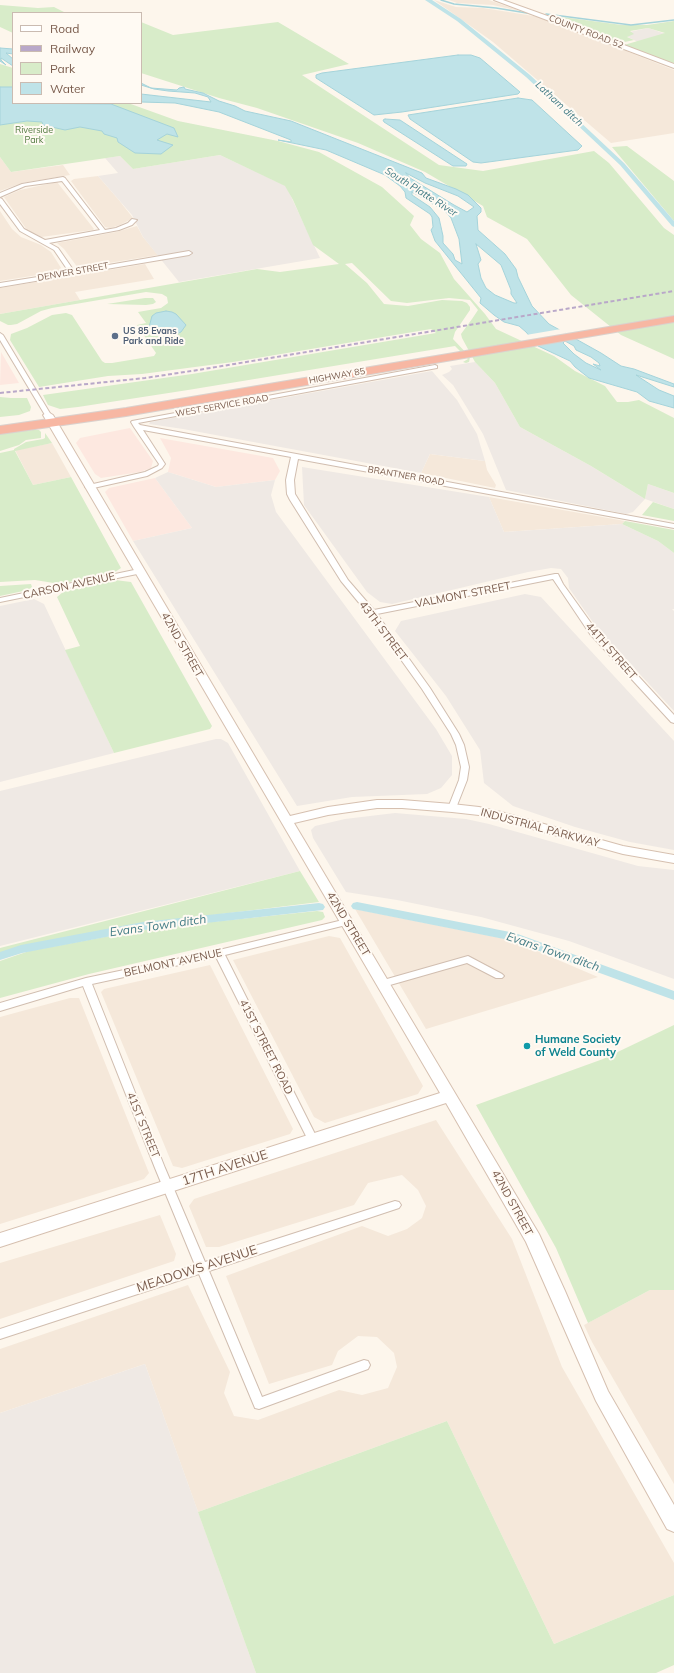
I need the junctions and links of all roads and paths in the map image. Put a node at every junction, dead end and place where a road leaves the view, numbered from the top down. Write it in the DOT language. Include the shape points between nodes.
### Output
graph roads {
  1 [pos="497,0"];
  2 [pos="674,66"];
  3 [pos="0,195"];
  4 [pos="0,200"];
  5 [pos="134,220"];
  6 [pos="103,231"];
  7 [pos="45,242"];
  8 [pos="189,253"];
  9 [pos="72,272"];
  10 [pos="0,285"];
  11 [pos="674,312"];
  12 [pos="674,319"];
  13 [pos="0,335"];
  14 [pos="462,352"];
  15 [pos="436,367"];
  16 [pos="50,419"];
  17 [pos="0,421"];
  18 [pos="137,427"];
  19 [pos="0,430"];
  20 [pos="295,456"];
  21 [pos="89,487"];
  22 [pos="674,526"];
  23 [pos="139,571"];
  24 [pos="555,576"];
  25 [pos="0,600"];
  26 [pos="372,613"];
  27 [pos="674,720"];
  28 [pos="452,808"];
  29 [pos="287,821"];
  30 [pos="674,859"];
  31 [pos="346,922"];
  32 [pos="219,953"];
  33 [pos="499,976"];
  34 [pos="86,982"];
  35 [pos="383,983"];
  36 [pos="0,1007"];
  37 [pos="450,1096"];
  38 [pos="313,1140"];
  39 [pos="168,1187"];
  40 [pos="395,1205"];
  41 [pos="0,1240"];
  42 [pos="201,1268"];
  43 [pos="0,1334"];
  44 [pos="364,1365"];
  45 [pos="674,1524"];
  1 -- 2 [label="main road, COUNTY ROAD 52"];
  3 -- 6 [label="street" via="24,185 62,179"];
  4 -- 7 [label="street" via="22,230"];
  5 -- 6 [label="street" via="126,226"];
  6 -- 7 [label="street"];
  7 -- 9 [label="street" via="56,249"];
  8 -- 9 [label="street, DENVER STREET"];
  9 -- 10 [label="street, DENVER STREET"];
  11 -- 14 [label="highway, HIGHWAY 85"];
  12 -- 14 [label="highway, HIGHWAY 85"];
  13 -- 16 [label="street, 42ND STREET"];
  14 -- 16 [label="highway, HIGHWAY 85" via="126,412"];
  15 -- 18 [label="street, WEST SERVICE ROAD" via="134,422"];
  16 -- 17 [label="highway, HIGHWAY 85"];
  16 -- 19 [label="highway, HIGHWAY 85"];
  16 -- 21 [label="main road, 42ND STREET"];
  18 -- 20 [label="street, BRANTNER ROAD"];
  18 -- 21 [label="street" via="162,464 160,467 147,474"];
  20 -- 22 [label="street, BRANTNER ROAD"];
  20 -- 26 [label="street, 43TH STREET" via="290,480 291,494 345,581"];
  21 -- 23 [label="main road, 42ND STREET"];
  23 -- 25 [label="street, CARSON AVENUE"];
  23 -- 29 [label="main road, 42ND STREET"];
  24 -- 26 [label="street, VALMONT STREET"];
  24 -- 27 [label="street, 44TH STREET" via="593,632"];
  26 -- 28 [label="street, 43TH STREET" via="426,688 460,745 465,767 463,780"];
  28 -- 29 [label="main road, INDUSTRIAL PARKWAY" via="377,804 328,811"];
  28 -- 30 [label="main road, INDUSTRIAL PARKWAY" via="501,816 623,850"];
  29 -- 31 [label="main road, 42ND STREET"];
  31 -- 32 [label="street, BELMONT AVENUE"];
  31 -- 35 [label="main road, 42ND STREET"];
  32 -- 34 [label="street, BELMONT AVENUE"];
  32 -- 38 [label="street, 41ST STREET ROAD"];
  33 -- 35 [label="street" via="468,959"];
  34 -- 36 [label="street, BELMONT AVENUE"];
  34 -- 39 [label="street, 41ST STREET"];
  35 -- 37 [label="main road, 42ND STREET"];
  37 -- 38 [label="main road, 17TH AVENUE"];
  37 -- 45 [label="main road, 42ND STREET" via="533,1239 602,1396"];
  38 -- 39 [label="main road, 17TH AVENUE"];
  39 -- 41 [label="main road, 17TH AVENUE"];
  39 -- 42 [label="street, 41ST STREET"];
  40 -- 42 [label="street, MEADOWS AVENUE"];
  42 -- 43 [label="street, MEADOWS AVENUE"];
  42 -- 44 [label="street, 41ST STREET" via="259,1404"];
}
